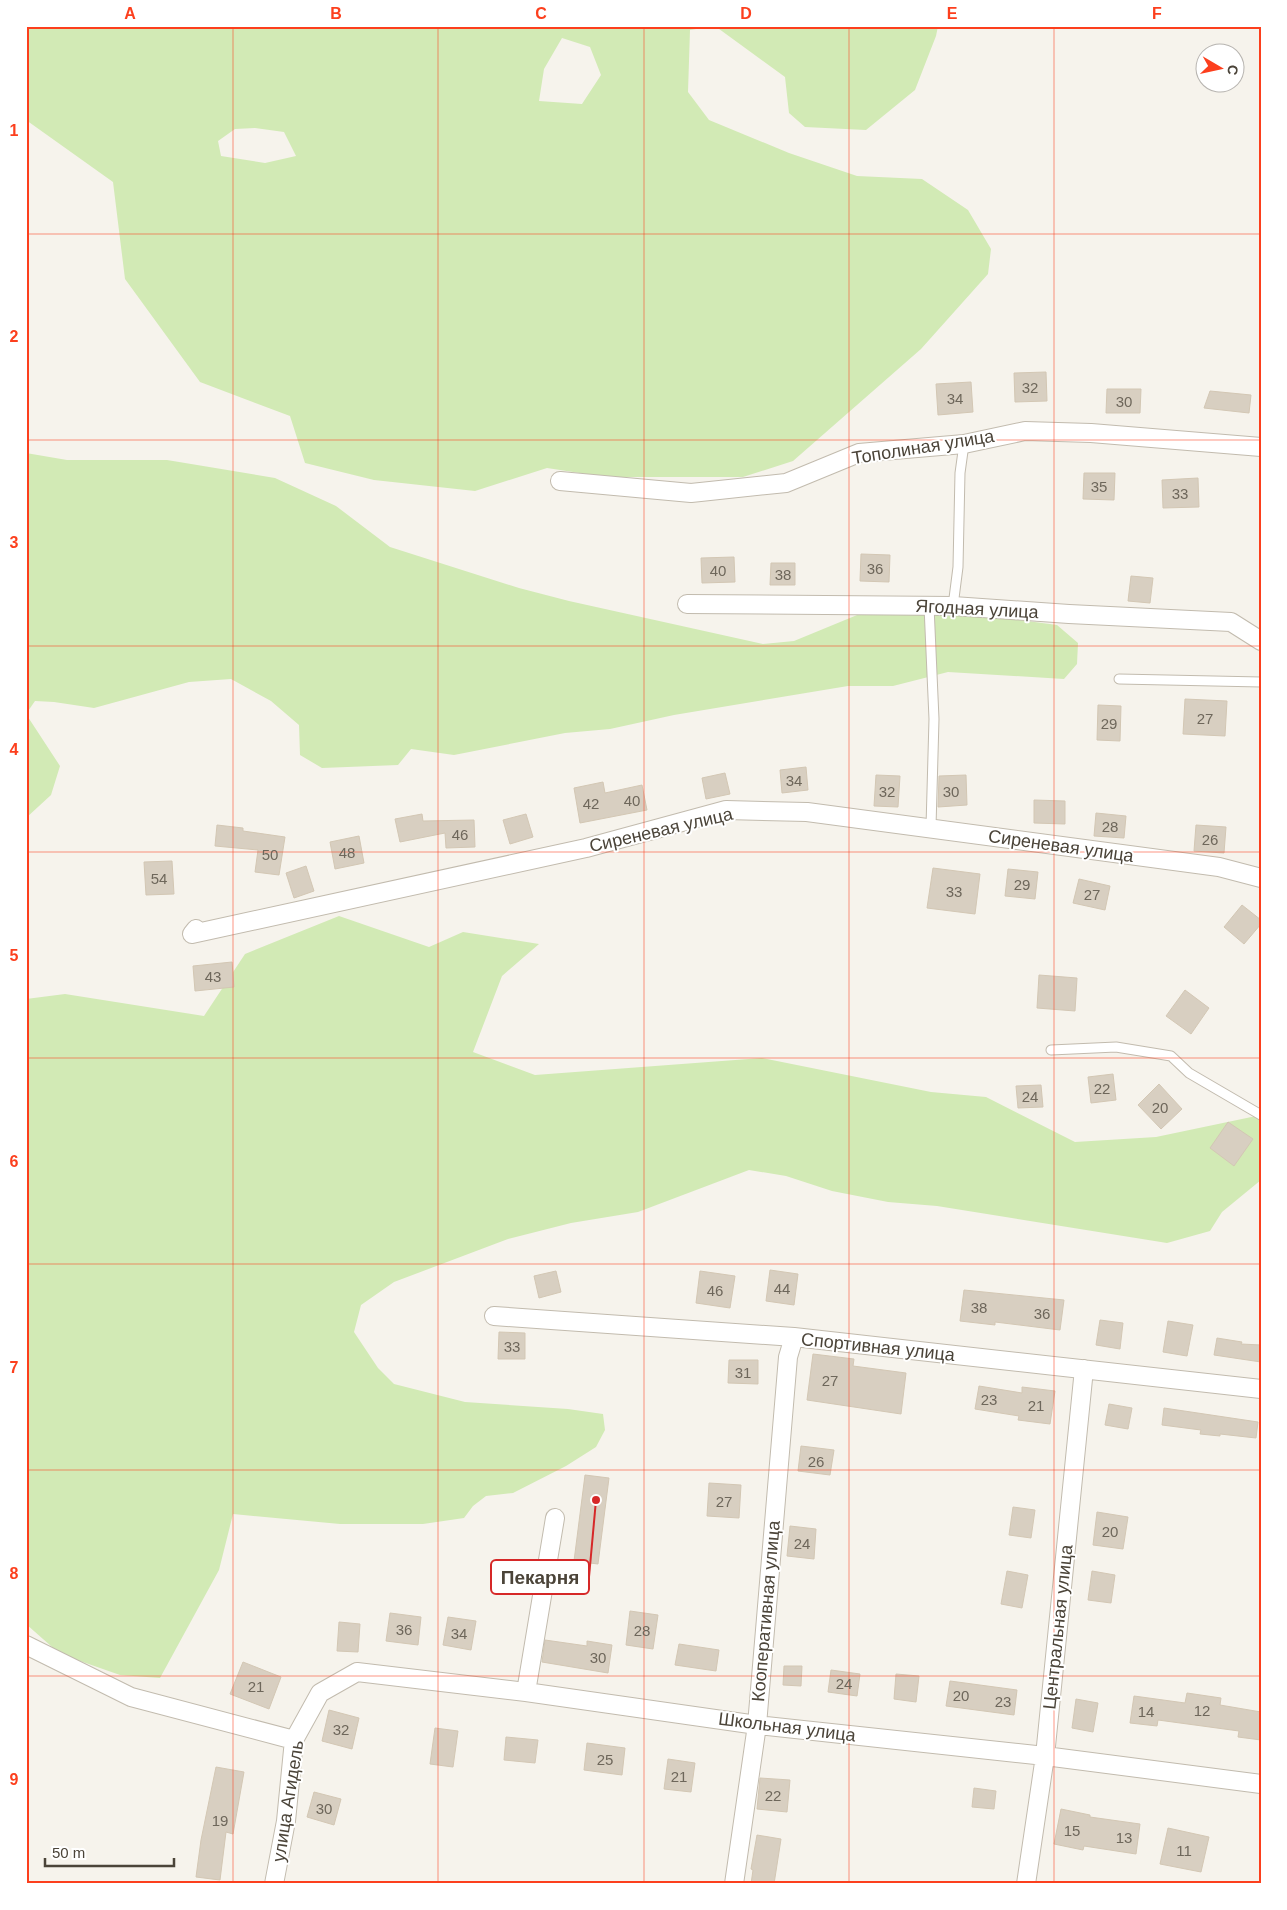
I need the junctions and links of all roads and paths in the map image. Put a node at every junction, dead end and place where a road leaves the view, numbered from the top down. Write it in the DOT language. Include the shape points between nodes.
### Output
graph roads {
  1 [pos="964,444"];
  2 [pos="1261,447"];
  3 [pos="560,481"];
  4 [pos="687,604"];
  5 [pos="929,606"];
  6 [pos="953,606"];
  7 [pos="1261,641"];
  8 [pos="1119,679"];
  9 [pos="1261,682"];
  10 [pos="931,827"];
  11 [pos="1261,878"];
  12 [pos="196,928"];
  13 [pos="1051,1050"];
  14 [pos="1261,1115"];
  15 [pos="494,1316"];
  16 [pos="794,1337"];
  17 [pos="1084,1369"];
  18 [pos="1261,1389"];
  19 [pos="555,1518"];
  20 [pos="26,1645"];
  21 [pos="526,1692"];
  22 [pos="320,1693"];
  23 [pos="757,1725"];
  24 [pos="294,1740"];
  25 [pos="1045,1756"];
  26 [pos="1261,1784"];
  27 [pos="274,1884"];
  28 [pos="734,1884"];
  29 [pos="1026,1884"];
  1 -- 2 [label="street, Тополиная улица" via="1025,430"];
  1 -- 3 [label="street, Тополиная улица" via="859,453 786,483 691,493"];
  1 -- 6 [label="lane"];
  4 -- 5 [label="street, Ягодная улица"];
  5 -- 6 [label="street, Ягодная улица"];
  5 -- 10 [label="lane" via="934,719"];
  6 -- 7 [label="street, Ягодная улица" via="1231,622"];
  8 -- 9 [label="lane"];
  10 -- 11 [label="street, Сиреневая улица" via="1219,867"];
  10 -- 12 [label="street, Сиреневая улица" via="807,812 726,810 586,848 192,934"];
  13 -- 14 [label="lane" via="1116,1048 1171,1056 1189,1073"];
  15 -- 16 [label="street, Спортивная улица"];
  16 -- 17 [label="street, Спортивная улица"];
  16 -- 23 [label="street, Кооперативная улица" via="788,1357"];
  17 -- 18 [label="street, Спортивная улица"];
  17 -- 25 [label="street, Центральная улица"];
  19 -- 21 [label="street"];
  20 -- 24 [label="street" via="131,1697"];
  21 -- 22 [label="street, Школьная улица" via="357,1672"];
  21 -- 23 [label="street, Школьная улица"];
  22 -- 24 [label="street, улица Агидель"];
  23 -- 25 [label="street, Школьная улица"];
  23 -- 28 [label="street, Кооперативная улица"];
  24 -- 27 [label="street, улица Агидель" via="286,1821"];
  25 -- 26 [label="street, Школьная улица"];
  25 -- 29 [label="street, Центральная улица"];
}
